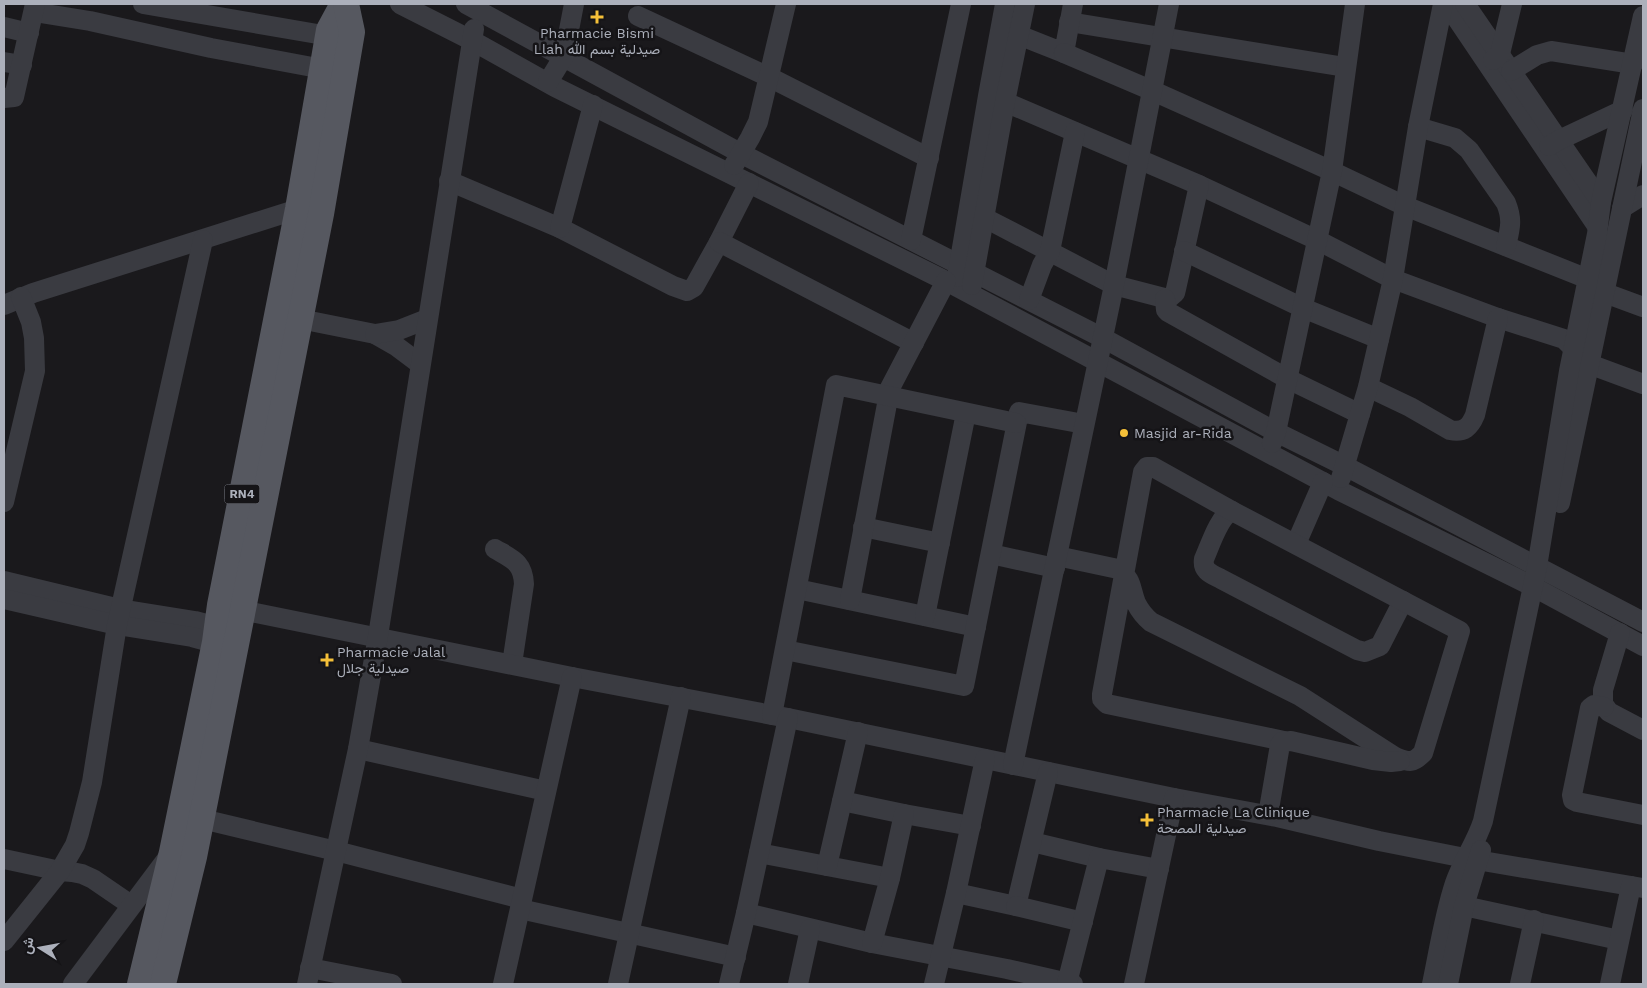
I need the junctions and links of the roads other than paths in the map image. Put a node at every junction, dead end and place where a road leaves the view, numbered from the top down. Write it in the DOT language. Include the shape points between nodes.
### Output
graph roads {
  1 [pos="143,4"];
  2 [pos="344,4"];
  3 [pos="400,4"];
  4 [pos="574,4"];
  5 [pos="786,4"];
  6 [pos="961,4"];
  7 [pos="1005,4"];
  8 [pos="1025,4"];
  9 [pos="1169,4"];
  10 [pos="1443,4"];
  11 [pos="1447,4"];
  12 [pos="1466,4"];
  13 [pos="1512,4"];
  14 [pos="1349,5"];
  15 [pos="474,6"];
  16 [pos="35,8"];
  17 [pos="1071,13"];
  18 [pos="217,16"];
  19 [pos="638,16"];
  20 [pos="1643,16"];
  21 [pos="4,27"];
  22 [pos="275,27"];
  23 [pos="1009,32"];
  24 [pos="29,33"];
  25 [pos="328,36"];
  26 [pos="1163,37"];
  27 [pos="471,40"];
  28 [pos="211,48"];
  29 [pos="1064,54"];
  30 [pos="564,56"];
  31 [pos="269,59"];
  32 [pos="1494,59"];
  33 [pos="13,63"];
  34 [pos="1633,64"];
  35 [pos="1345,67"];
  36 [pos="322,69"];
  37 [pos="1511,71"];
  38 [pos="769,77"];
  39 [pos="548,82"];
  40 [pos="1153,91"];
  41 [pos="4,98"];
  42 [pos="1005,102"];
  43 [pos="593,105"];
  44 [pos="1643,108"];
  45 [pos="1623,110"];
  46 [pos="1418,127"];
  47 [pos="1075,132"];
  48 [pos="1552,144"];
  49 [pos="742,154"];
  50 [pos="928,158"];
  51 [pos="1139,159"];
  52 [pos="1332,171"];
  53 [pos="728,172"];
  54 [pos="449,181"];
  55 [pos="748,183"];
  56 [pos="1199,185"];
  57 [pos="1643,195"];
  58 [pos="1601,202"];
  59 [pos="1405,206"];
  60 [pos="1622,208"];
  61 [pos="309,212"];
  62 [pos="984,218"];
  63 [pos="1598,226"];
  64 [pos="560,228"];
  65 [pos="203,240"];
  66 [pos="911,240"];
  67 [pos="1317,240"];
  68 [pos="719,242"];
  69 [pos="1506,246"];
  70 [pos="1050,251"];
  71 [pos="1184,251"];
  72 [pos="967,269"];
  73 [pos="1393,279"];
  74 [pos="1588,279"];
  75 [pos="1114,286"];
  76 [pos="957,287"];
  77 [pos="1605,292"];
  78 [pos="1165,299"];
  79 [pos="1028,300"];
  80 [pos="13,301"];
  81 [pos="1643,307"];
  82 [pos="1303,308"];
  83 [pos="1498,318"];
  84 [pos="300,319"];
  85 [pos="427,319"];
  86 [pos="375,334"];
  87 [pos="1103,338"];
  88 [pos="1379,339"];
  89 [pos="914,344"];
  90 [pos="1574,349"];
  91 [pos="1098,362"];
  92 [pos="420,364"];
  93 [pos="1589,364"];
  94 [pos="1288,379"];
  95 [pos="1643,384"];
  96 [pos="1368,387"];
  97 [pos="888,396"];
  98 [pos="966,413"];
  99 [pos="1360,414"];
  100 [pos="1016,423"];
  101 [pos="1084,424"];
  102 [pos="1276,432"];
  103 [pos="1268,452"];
  104 [pos="1345,466"];
  105 [pos="1331,486"];
  106 [pos="4,502"];
  107 [pos="1232,511"];
  108 [pos="863,527"];
  109 [pos="940,543"];
  110 [pos="1296,544"];
  111 [pos="495,549"];
  112 [pos="991,554"];
  113 [pos="1056,562"];
  114 [pos="1124,574"];
  115 [pos="1539,579"];
  116 [pos="4,581"];
  117 [pos="797,589"];
  118 [pos="4,599"];
  119 [pos="850,600"];
  120 [pos="1403,601"];
  121 [pos="925,616"];
  122 [pos="119,617"];
  123 [pos="1643,622"];
  124 [pos="976,627"];
  125 [pos="228,628"];
  126 [pos="1620,634"];
  127 [pos="378,636"];
  128 [pos="1643,646"];
  129 [pos="785,650"];
  130 [pos="512,664"];
  131 [pos="572,677"];
  132 [pos="681,697"];
  133 [pos="1604,707"];
  134 [pos="780,716"];
  135 [pos="1643,730"];
  136 [pos="858,732"];
  137 [pos="1284,741"];
  138 [pos="358,749"];
  139 [pos="985,759"];
  140 [pos="1404,760"];
  141 [pos="1013,765"];
  142 [pos="1048,772"];
  143 [pos="546,791"];
  144 [pos="1174,798"];
  145 [pos="842,802"];
  146 [pos="904,814"];
  147 [pos="1268,815"];
  148 [pos="1643,815"];
  149 [pos="202,819"];
  150 [pos="970,826"];
  151 [pos="1032,842"];
  152 [pos="336,851"];
  153 [pos="172,852"];
  154 [pos="758,853"];
  155 [pos="1099,858"];
  156 [pos="4,859"];
  157 [pos="1471,859"];
  158 [pos="827,866"];
  159 [pos="1159,869"];
  160 [pos="60,871"];
  161 [pos="890,878"];
  162 [pos="1637,887"];
  163 [pos="956,893"];
  164 [pos="521,904"];
  165 [pos="131,905"];
  166 [pos="1016,906"];
  167 [pos="1464,906"];
  168 [pos="746,913"];
  169 [pos="1534,920"];
  170 [pos="1083,922"];
  171 [pos="810,929"];
  172 [pos="629,933"];
  173 [pos="1619,940"];
  174 [pos="4,941"];
  175 [pos="872,943"];
  176 [pos="736,957"];
  177 [pos="941,957"];
  178 [pos="308,976"];
  179 [pos="1005,977"];
  180 [pos="73,984"];
  181 [pos="140,984"];
  182 [pos="164,984"];
  183 [pos="392,984"];
  184 [pos="503,984"];
  185 [pos="618,984"];
  186 [pos="729,984"];
  187 [pos="798,984"];
  188 [pos="934,984"];
  189 [pos="1070,984"];
  190 [pos="1134,984"];
  191 [pos="1432,984"];
  192 [pos="1448,984"];
  193 [pos="1520,984"];
  194 [pos="1610,984"];
  1 -- 18 [label="street"];
  2 -- 25 [label="main road, RN4"];
  2 -- 61 [label="main road, RN4" via="352,32"];
  3 -- 27 [label="street"];
  4 -- 30 [label="street"];
  5 -- 38 [label="street"];
  6 -- 50 [label="street"];
  7 -- 23 [label="street"];
  8 -- 23 [label="street"];
  9 -- 26 [label="street"];
  10 -- 46 [label="street"];
  11 -- 32 [label="street"];
  12 -- 32 [label="street"];
  13 -- 32 [label="street"];
  14 -- 35 [label="street"];
  15 -- 27 [label="street"];
  15 -- 30 [label="street"];
  16 -- 24 [label="street"];
  16 -- 28 [label="street"];
  17 -- 26 [label="street"];
  17 -- 29 [label="street"];
  18 -- 22 [label="street"];
  18 -- 28 [label="street"];
  19 -- 38 [label="street"];
  20 -- 34 [label="street"];
  21 -- 24 [label="street"];
  22 -- 25 [label="street"];
  22 -- 31 [label="street"];
  23 -- 29 [label="street"];
  23 -- 42 [label="street"];
  23 -- 72 [label="street"];
  24 -- 33 [label="street"];
  25 -- 36 [label="main road, RN4"];
  26 -- 35 [label="street"];
  26 -- 40 [label="street"];
  27 -- 39 [label="street"];
  27 -- 54 [label="street"];
  28 -- 31 [label="street"];
  29 -- 40 [label="street"];
  30 -- 39 [label="street"];
  30 -- 49 [label="street"];
  31 -- 36 [label="street"];
  32 -- 37 [label="street"];
  32 -- 48 [label="street"];
  33 -- 41 [label="street" via="14,97"];
  34 -- 37 [label="street" via="1551,51 1537,55"];
  34 -- 45 [label="street"];
  35 -- 52 [label="street"];
  36 -- 61 [label="main road, RN4"];
  37 -- 48 [label="street"];
  38 -- 49 [label="street" via="758,122"];
  38 -- 50 [label="street"];
  39 -- 43 [label="street"];
  40 -- 51 [label="street"];
  40 -- 52 [label="street"];
  42 -- 47 [label="street"];
  42 -- 62 [label="street"];
  43 -- 53 [label="street"];
  43 -- 64 [label="street"];
  44 -- 60 [label="street"];
  45 -- 48 [label="street"];
  45 -- 58 [label="street"];
  46 -- 59 [label="street"];
  46 -- 69 [label="street" via="1455,138 1469,150 1510,212"];
  47 -- 51 [label="street"];
  47 -- 70 [label="street"];
  48 -- 58 [label="street"];
  48 -- 63 [label="street"];
  49 -- 53 [label="street"];
  49 -- 66 [label="street"];
  50 -- 66 [label="street"];
  51 -- 56 [label="street"];
  51 -- 75 [label="street"];
  52 -- 59 [label="street"];
  52 -- 67 [label="street"];
  53 -- 55 [label="street"];
  54 -- 64 [label="street"];
  54 -- 85 [label="street"];
  55 -- 68 [label="street"];
  55 -- 76 [label="street"];
  56 -- 67 [label="street"];
  56 -- 71 [label="street"];
  57 -- 60 [label="street"];
  58 -- 63 [label="street"];
  59 -- 69 [label="street"];
  59 -- 73 [label="street"];
  60 -- 77 [label="street"];
  61 -- 65 [label="street"];
  61 -- 84 [label="main road, RN4"];
  61 -- 125 [label="main road, RN4"];
  62 -- 70 [label="street"];
  62 -- 72 [label="street"];
  63 -- 74 [label="street"];
  64 -- 68 [label="street" via="687,291 694,287"];
  65 -- 80 [label="street"];
  65 -- 122 [label="street"];
  66 -- 72 [label="street"];
  67 -- 73 [label="street"];
  67 -- 82 [label="street"];
  68 -- 89 [label="street"];
  69 -- 74 [label="street"];
  70 -- 75 [label="street"];
  70 -- 79 [label="street"];
  71 -- 78 [label="street" via="1175,293"];
  71 -- 82 [label="street"];
  72 -- 76 [label="street"];
  72 -- 79 [label="street"];
  73 -- 83 [label="street"];
  73 -- 88 [label="street"];
  74 -- 90 [label="street"];
  75 -- 78 [label="street"];
  75 -- 87 [label="street"];
  76 -- 89 [label="street"];
  76 -- 91 [label="street"];
  77 -- 81 [label="street"];
  77 -- 93 [label="street"];
  78 -- 94 [label="street" via="1168,312"];
  79 -- 87 [label="street"];
  80 -- 106 [label="street" via="31,322 35,371"];
  82 -- 88 [label="street"];
  82 -- 94 [label="street"];
  83 -- 90 [label="street" via="1564,339"];
  83 -- 96 [label="street" via="1475,415 1465,430 1450,430"];
  84 -- 86 [label="street"];
  84 -- 125 [label="main road, RN4"];
  85 -- 86 [label="street" via="399,330"];
  85 -- 92 [label="street"];
  86 -- 92 [label="street"];
  87 -- 91 [label="street"];
  87 -- 102 [label="street"];
  88 -- 96 [label="street"];
  89 -- 97 [label="street"];
  90 -- 93 [label="street"];
  90 -- 115 [label="street"];
  91 -- 101 [label="street"];
  91 -- 103 [label="street"];
  92 -- 127 [label="street"];
  93 -- 95 [label="street"];
  93 -- 115 [label="street"];
  94 -- 99 [label="street"];
  94 -- 102 [label="street"];
  96 -- 99 [label="street"];
  97 -- 98 [label="street"];
  97 -- 108 [label="street"];
  97 -- 117 [label="street" via="836,385"];
  98 -- 100 [label="street"];
  98 -- 109 [label="street"];
  99 -- 104 [label="street"];
  100 -- 101 [label="street" via="1019,412"];
  100 -- 112 [label="street"];
  101 -- 113 [label="street"];
  102 -- 103 [label="street"];
  102 -- 104 [label="street"];
  103 -- 105 [label="street"];
  104 -- 105 [label="street"];
  104 -- 115 [label="street"];
  105 -- 110 [label="street"];
  105 -- 115 [label="street"];
  107 -- 110 [label="street"];
  107 -- 114 [label="street" via="1147,466 1143,472"];
  107 -- 120 [label="street" via="1221,521 1203,565 1206,571 1221,579 1365,652 1380,646"];
  108 -- 109 [label="street"];
  108 -- 119 [label="street"];
  109 -- 121 [label="street"];
  110 -- 120 [label="street"];
  111 -- 130 [label="street" via="516,561 524,575"];
  112 -- 113 [label="street"];
  112 -- 124 [label="street"];
  113 -- 114 [label="street" via="1118,569"];
  113 -- 141 [label="street"];
  114 -- 137 [label="street" via="1102,699 1108,704"];
  114 -- 140 [label="street" via="1133,589 1136,603 1151,622 1300,696"];
  115 -- 123 [label="street"];
  115 -- 126 [label="street"];
  115 -- 157 [label="street"];
  116 -- 122 [label="street"];
  117 -- 119 [label="street"];
  117 -- 129 [label="street"];
  118 -- 122 [label="street"];
  119 -- 121 [label="street"];
  120 -- 140 [label="street" via="1460,631 1423,753 1411,762"];
  121 -- 124 [label="street"];
  122 -- 125 [label="street" via="195,621"];
  122 -- 160 [label="street" via="92,782 75,846"];
  124 -- 129 [label="street" via="964,686"];
  125 -- 127 [label="street"];
  125 -- 149 [label="main road, RN4"];
  125 -- 153 [label="main road, RN4"];
  126 -- 128 [label="street"];
  126 -- 133 [label="street" via="1603,690"];
  127 -- 130 [label="street"];
  127 -- 138 [label="street"];
  129 -- 134 [label="street"];
  130 -- 131 [label="street"];
  131 -- 132 [label="street"];
  131 -- 143 [label="street"];
  132 -- 134 [label="street"];
  132 -- 172 [label="street"];
  133 -- 135 [label="street"];
  133 -- 148 [label="street" via="1594,705 1590,708 1573,800"];
  134 -- 136 [label="street"];
  134 -- 154 [label="street"];
  136 -- 139 [label="street"];
  136 -- 145 [label="street"];
  137 -- 140 [label="street" via="1373,760"];
  137 -- 147 [label="street" via="1280,745"];
  138 -- 143 [label="street"];
  138 -- 152 [label="street"];
  139 -- 141 [label="street"];
  139 -- 150 [label="street"];
  141 -- 142 [label="street"];
  142 -- 144 [label="street"];
  142 -- 151 [label="street"];
  143 -- 164 [label="street"];
  144 -- 147 [label="street"];
  144 -- 159 [label="street"];
  145 -- 146 [label="street"];
  145 -- 158 [label="street"];
  146 -- 150 [label="street"];
  146 -- 161 [label="street"];
  147 -- 157 [label="street"];
  149 -- 152 [label="street"];
  149 -- 182 [label="main road, RN4"];
  150 -- 163 [label="street"];
  151 -- 155 [label="street"];
  151 -- 166 [label="street"];
  152 -- 164 [label="street"];
  152 -- 178 [label="street"];
  153 -- 165 [label="street"];
  153 -- 181 [label="main road, RN4"];
  154 -- 158 [label="street"];
  154 -- 168 [label="street"];
  155 -- 159 [label="street"];
  155 -- 170 [label="street"];
  156 -- 160 [label="street"];
  157 -- 162 [label="street"];
  157 -- 167 [label="street"];
  157 -- 191 [label="street" via="1449,902"];
  158 -- 161 [label="street"];
  159 -- 190 [label="street"];
  160 -- 165 [label="street" via="92,879"];
  160 -- 174 [label="street"];
  161 -- 175 [label="street"];
  162 -- 173 [label="street"];
  163 -- 166 [label="street"];
  163 -- 177 [label="street"];
  164 -- 172 [label="street"];
  164 -- 184 [label="street"];
  165 -- 180 [label="street"];
  166 -- 170 [label="street"];
  167 -- 169 [label="street"];
  167 -- 192 [label="street"];
  168 -- 171 [label="street"];
  168 -- 176 [label="street"];
  169 -- 173 [label="street"];
  169 -- 193 [label="street"];
  170 -- 189 [label="street"];
  171 -- 175 [label="street"];
  171 -- 187 [label="street"];
  172 -- 176 [label="street"];
  172 -- 185 [label="street"];
  173 -- 194 [label="street"];
  175 -- 177 [label="street"];
  176 -- 186 [label="street"];
  177 -- 179 [label="street"];
  177 -- 188 [label="street"];
  178 -- 183 [label="street"];
  179 -- 189 [label="street"];
}
